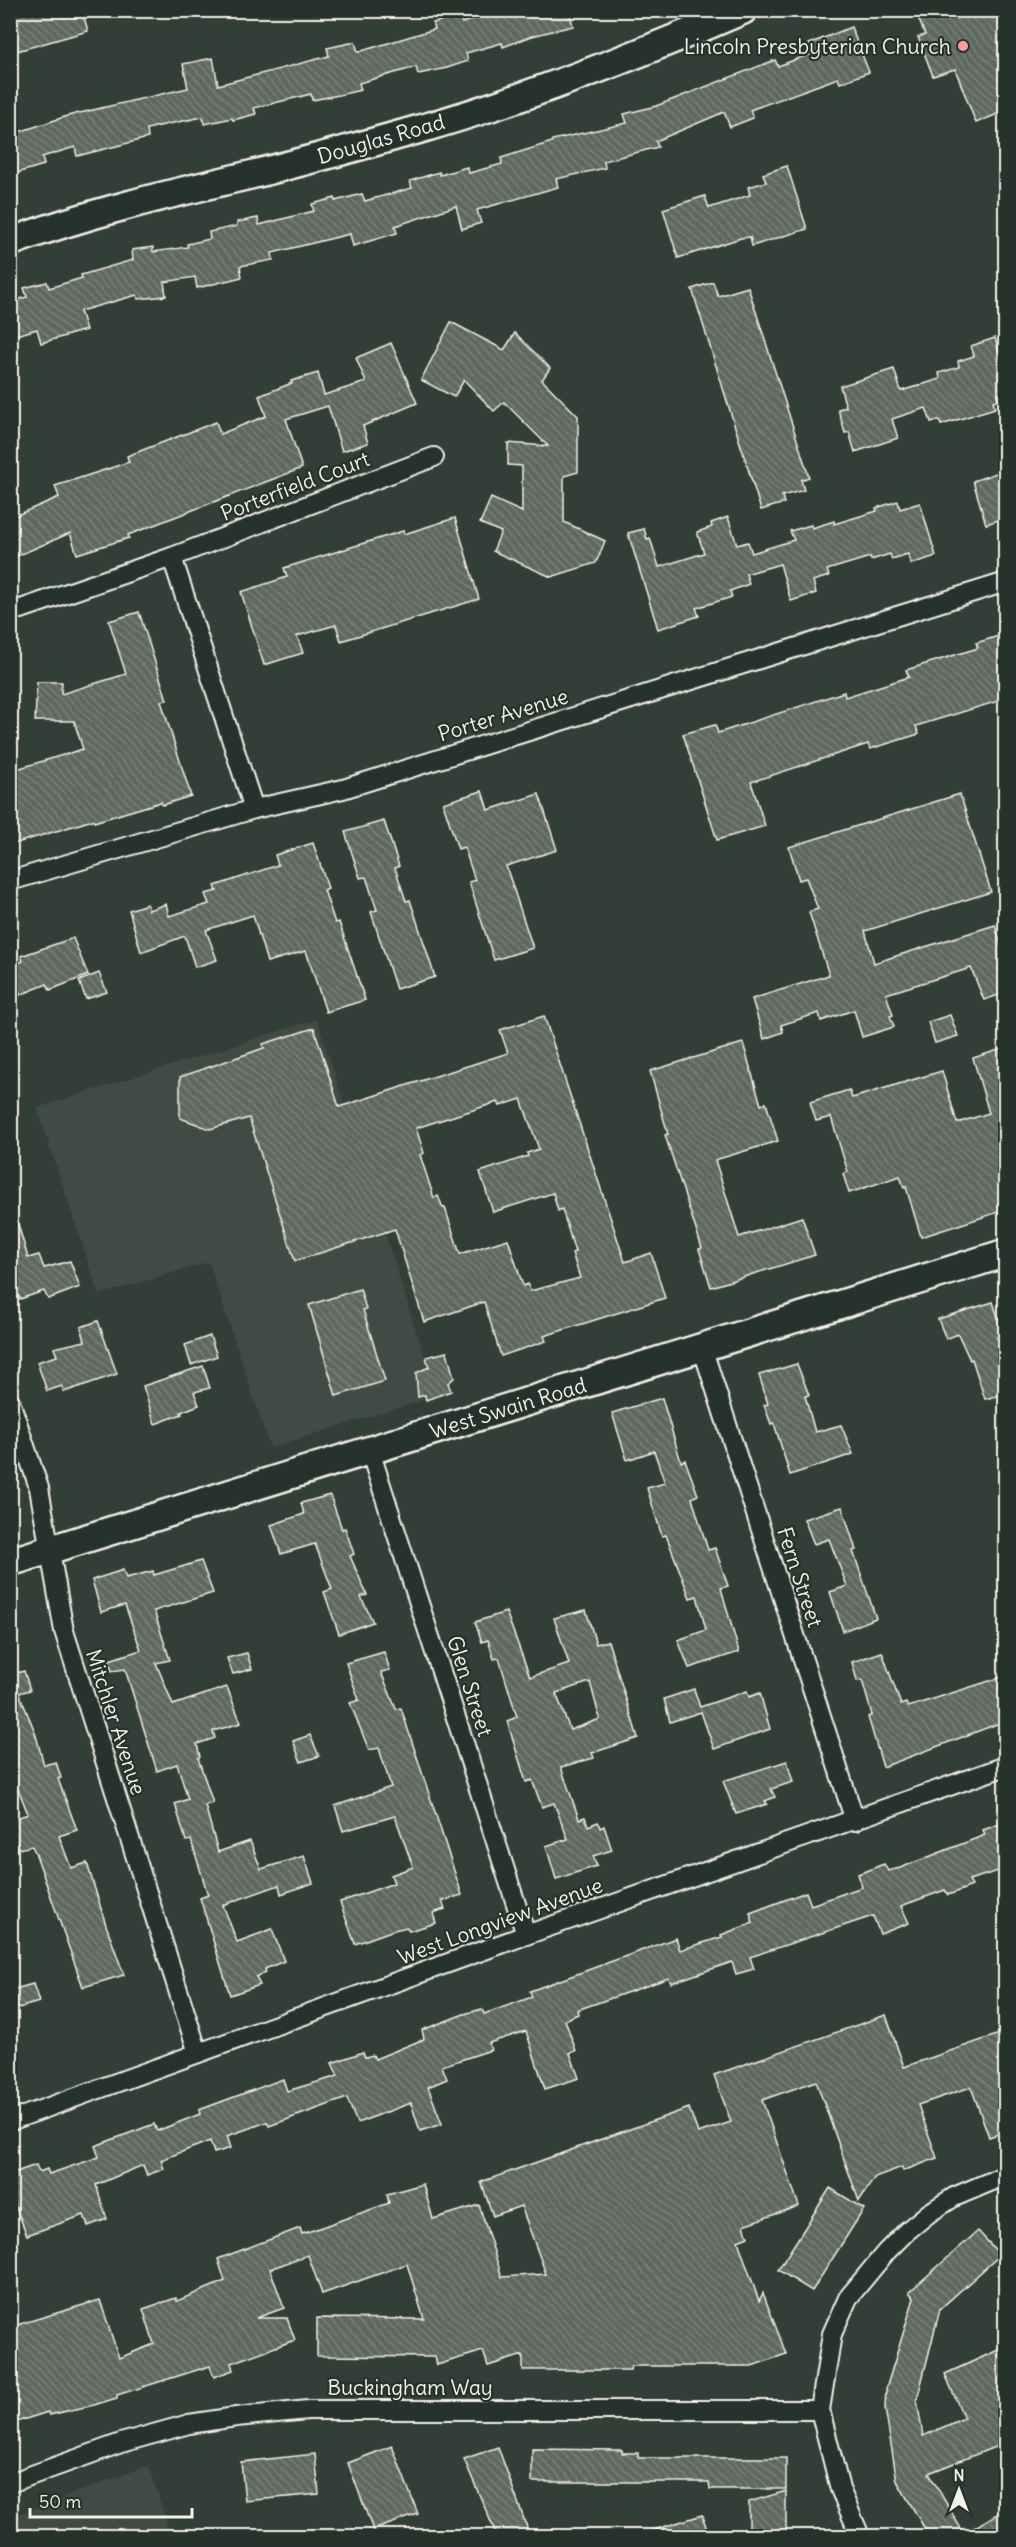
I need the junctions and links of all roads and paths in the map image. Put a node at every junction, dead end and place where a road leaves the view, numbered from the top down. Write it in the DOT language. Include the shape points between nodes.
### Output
graph roads {
  1 [pos="743,10"];
  2 [pos="10,242"];
  3 [pos="434,457"];
  4 [pos="172,557"];
  5 [pos="1005,582"];
  6 [pos="21,609"];
  7 [pos="254,809"];
  8 [pos="10,881"];
  9 [pos="1005,1253"];
  10 [pos="702,1347"];
  11 [pos="10,1401"];
  12 [pos="370,1450"];
  13 [pos="50,1550"];
  14 [pos="10,1562"];
  15 [pos="1005,1766"];
  16 [pos="855,1821"];
  17 [pos="526,1935"];
  18 [pos="198,2053"];
  19 [pos="10,2121"];
  20 [pos="1005,2175"];
  21 [pos="820,2410"];
  22 [pos="10,2482"];
  23 [pos="860,2536"];
  1 -- 2 [label="street, Douglas Road" via="662,45 442,122 180,191"];
  3 -- 4 [label="street, Porterfield Court"];
  4 -- 6 [label="street, Porterfield Court"];
  4 -- 7 [label="street"];
  5 -- 7 [label="street, Porter Avenue" via="343,789"];
  7 -- 8 [label="street, Porter Avenue"];
  9 -- 10 [label="street, West Swain Road"];
  10 -- 12 [label="street, West Swain Road"];
  10 -- 16 [label="street, Fern Street"];
  11 -- 13 [label="street, Mitchler Avenue" via="39,1488"];
  12 -- 13 [label="street, West Swain Road"];
  12 -- 17 [label="street, Glen Street"];
  13 -- 14 [label="street, West Swain Road"];
  13 -- 18 [label="street, Mitchler Avenue" via="64,1631"];
  15 -- 16 [label="street, West Longview Avenue"];
  16 -- 17 [label="street, West Longview Avenue"];
  17 -- 18 [label="street, West Longview Avenue"];
  18 -- 19 [label="street, West Longview Avenue"];
  20 -- 21 [label="street" via="929,2212 886,2252 848,2298 832,2334"];
  21 -- 22 [label="street, Buckingham Way" via="301,2410 189,2424"];
  21 -- 23 [label="street" via="840,2489"];
}
